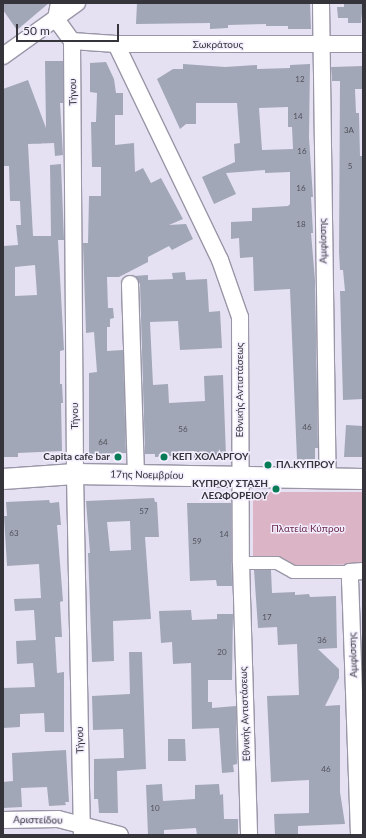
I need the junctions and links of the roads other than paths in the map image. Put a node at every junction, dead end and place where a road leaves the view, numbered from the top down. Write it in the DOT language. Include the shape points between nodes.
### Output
graph roads {
  1 [pos="59,3"];
  2 [pos="77,3"];
  3 [pos="320,3"];
  4 [pos="56,19"];
  5 [pos="72,41"];
  6 [pos="116,44"];
  7 [pos="363,44"];
  8 [pos="319,45"];
  9 [pos="3,56"];
  10 [pos="130,284"];
  11 [pos="75,474"];
  12 [pos="136,474"];
  13 [pos="241,477"];
  14 [pos="3,479"];
  15 [pos="328,479"];
  16 [pos="363,479"];
  17 [pos="240,563"];
  18 [pos="357,572"];
  19 [pos="3,820"];
  20 [pos="82,829"];
  21 [pos="120,835"];
  22 [pos="249,835"];
  23 [pos="360,835"];
  1 -- 4 [label="street"];
  2 -- 4 [label="street"];
  3 -- 8 [label="street, Αμφίσσης"];
  4 -- 5 [label="street"];
  4 -- 9 [label="street"];
  5 -- 6 [label="street, Σωκράτους"];
  5 -- 11 [label="street, Τήνου"];
  6 -- 8 [label="street, Σωκράτους"];
  6 -- 13 [label="street, Εθνικής Αντιστάσεως" via="220,260 240,317"];
  7 -- 8 [label="street, Σωκράτους"];
  8 -- 15 [label="street, Αμφίσσης"];
  10 -- 12 [label="street"];
  11 -- 12 [label="street, 17ης Νοεμβρίου"];
  11 -- 14 [label="street, 17ης Νοεμβρίου"];
  11 -- 20 [label="street, Τήνου"];
  12 -- 13 [label="street, 17ης Νοεμβρίου"];
  13 -- 15 [label="street, 17ης Νοεμβρίου"];
  13 -- 17 [label="street, Εθνικής Αντιστάσεως"];
  15 -- 16 [label="street, 17ης Νοεμβρίου"];
  17 -- 18 [label="street" via="276,563 293,572"];
  17 -- 22 [label="street, Εθνικής Αντιστάσεως"];
  18 -- 23 [label="street, Αμφίσσης"];
  19 -- 20 [label="street, Αριστείδου" via="58,819"];
  20 -- 21 [label="street, Αριστείδου"];
}
